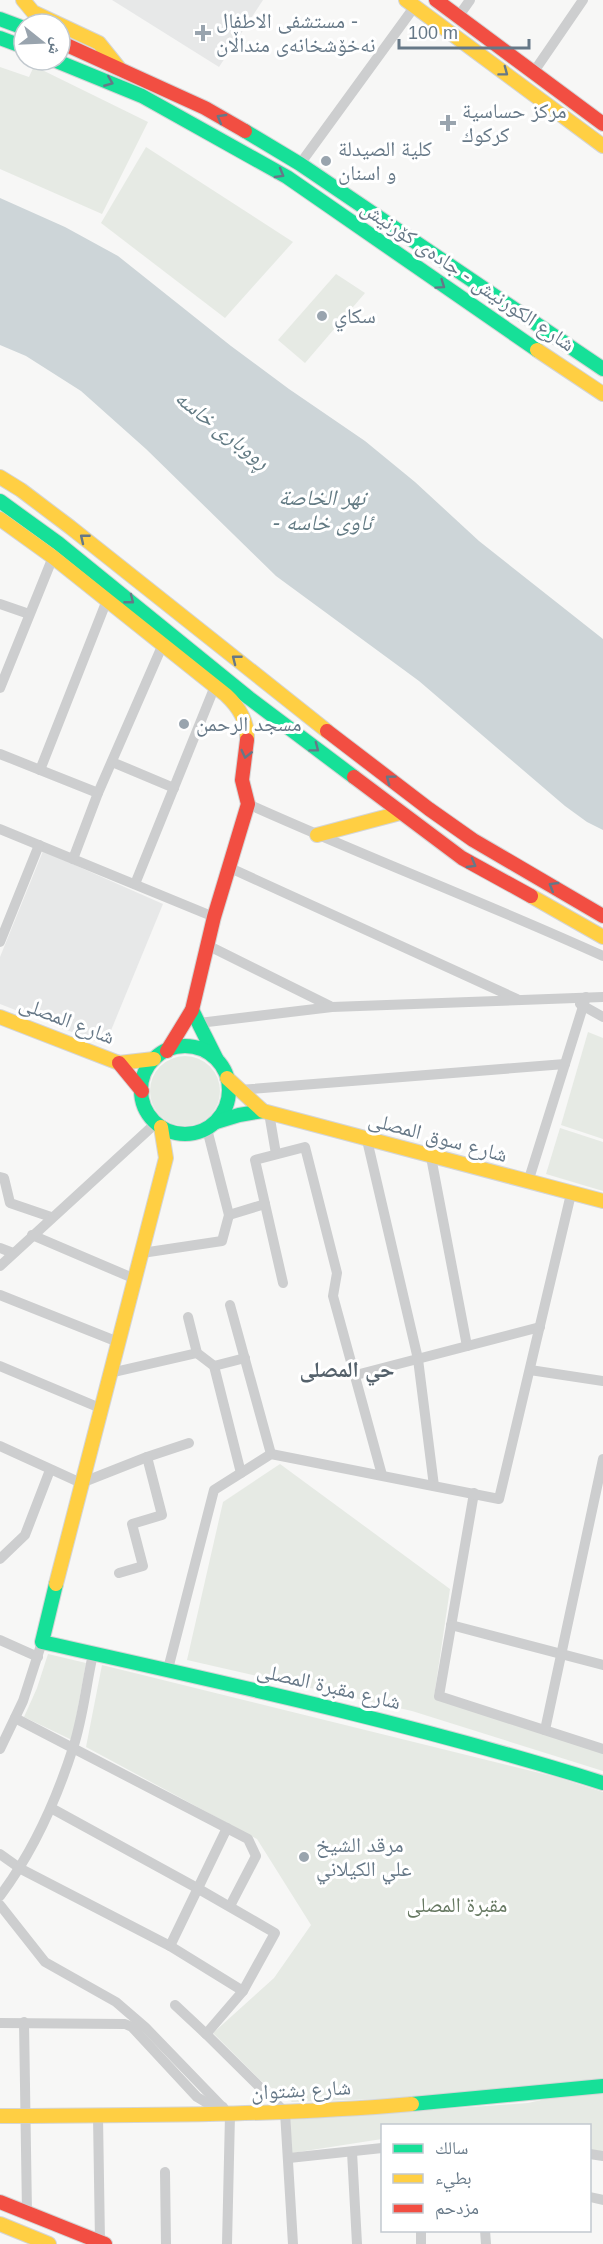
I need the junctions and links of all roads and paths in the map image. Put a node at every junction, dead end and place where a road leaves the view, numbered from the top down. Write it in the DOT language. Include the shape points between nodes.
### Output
graph roads {
  1 [pos="25,0"];
  2 [pos="436,0"];
  3 [pos="470,0"];
  4 [pos="583,0"];
  5 [pos="411,3"];
  6 [pos="458,17"];
  7 [pos="72,47"];
  8 [pos="72,67"];
  9 [pos="119,68"];
  10 [pos="533,73"];
  11 [pos="603,124"];
  12 [pos="603,146"];
  13 [pos="300,164"];
  14 [pos="603,369"];
  15 [pos="603,394"];
  16 [pos="0,477"];
  17 [pos="21,490"];
  18 [pos="5,505"];
  19 [pos="0,519"];
  20 [pos="53,557"];
  21 [pos="107,600"];
  22 [pos="0,604"];
  23 [pos="29,614"];
  24 [pos="163,644"];
  25 [pos="1,682"];
  26 [pos="215,686"];
  27 [pos="0,754"];
  28 [pos="112,762"];
  29 [pos="40,770"];
  30 [pos="174,788"];
  31 [pos="98,793"];
  32 [pos="249,804"];
  33 [pos="400,813"];
  34 [pos="0,829"];
  35 [pos="317,835"];
  36 [pos="39,845"];
  37 [pos="73,859"];
  38 [pos="228,867"];
  39 [pos="135,885"];
  40 [pos="214,916"];
  41 [pos="603,916"];
  42 [pos="603,937"];
  43 [pos="0,942"];
  44 [pos="207,945"];
  45 [pos="603,956"];
  46 [pos="603,997"];
  47 [pos="518,1000"];
  48 [pos="585,1001"];
  49 [pos="332,1007"];
  50 [pos="192,1010"];
  51 [pos="600,1015"];
  52 [pos="0,1017"];
  53 [pos="199,1023"];
  54 [pos="166,1051"];
  55 [pos="154,1059"];
  56 [pos="217,1059"];
  57 [pos="119,1063"];
  58 [pos="565,1064"];
  59 [pos="227,1078"];
  60 [pos="239,1090"];
  61 [pos="142,1091"];
  62 [pos="266,1112"];
  63 [pos="158,1125"];
  64 [pos="211,1125"];
  65 [pos="186,1134"];
  66 [pos="368,1140"];
  67 [pos="276,1154"];
  68 [pos="431,1157"];
  69 [pos="166,1158"];
  70 [pos="0,1177"];
  71 [pos="528,1182"];
  72 [pos="571,1194"];
  73 [pos="603,1202"];
  74 [pos="265,1204"];
  75 [pos="229,1215"];
  76 [pos="51,1217"];
  77 [pos="32,1235"];
  78 [pos="0,1248"];
  79 [pos="13,1253"];
  80 [pos="142,1253"];
  81 [pos="0,1266"];
  82 [pos="135,1279"];
  83 [pos="283,1283"];
  84 [pos="0,1295"];
  85 [pos="230,1305"];
  86 [pos="188,1317"];
  87 [pos="540,1327"];
  88 [pos="118,1342"];
  89 [pos="467,1346"];
  90 [pos="197,1353"];
  91 [pos="245,1358"];
  92 [pos="417,1359"];
  93 [pos="0,1366"];
  94 [pos="214,1366"];
  95 [pos="530,1370"];
  96 [pos="110,1373"];
  97 [pos="356,1375"];
  98 [pos="603,1381"];
  99 [pos="100,1408"];
  100 [pos="189,1443"];
  101 [pos="0,1446"];
  102 [pos="271,1454"];
  103 [pos="147,1457"];
  104 [pos="603,1459"];
  105 [pos="50,1470"];
  106 [pos="241,1473"];
  107 [pos="382,1475"];
  108 [pos="81,1483"];
  109 [pos="434,1486"];
  110 [pos="474,1493"];
  111 [pos="0,1559"];
  112 [pos="118,1573"];
  113 [pos="451,1625"];
  114 [pos="0,1640"];
  115 [pos="42,1642"];
  116 [pos="93,1654"];
  117 [pos="562,1654"];
  118 [pos="38,1657"];
  119 [pos="603,1665"];
  120 [pos="168,1670"];
  121 [pos="15,1718"];
  122 [pos="545,1730"];
  123 [pos="3,1735"];
  124 [pos="74,1747"];
  125 [pos="0,1749"];
  126 [pos="603,1749"];
  127 [pos="603,1783"];
  128 [pos="51,1808"];
  129 [pos="226,1828"];
  130 [pos="0,1854"];
  131 [pos="21,1869"];
  132 [pos="197,1888"];
  133 [pos="0,1896"];
  134 [pos="0,1905"];
  135 [pos="230,1906"];
  136 [pos="170,1946"];
  137 [pos="243,1991"];
  138 [pos="175,2005"];
  139 [pos="24,2022"];
  140 [pos="0,2023"];
  141 [pos="206,2034"];
  142 [pos="603,2086"];
  143 [pos="227,2111"];
  144 [pos="285,2112"];
  145 [pos="0,2116"];
  146 [pos="27,2116"];
  147 [pos="98,2116"];
  148 [pos="381,2148"];
  149 [pos="352,2152"];
  150 [pos="289,2158"];
  151 [pos="165,2172"];
  152 [pos="0,2202"];
  153 [pos="27,2213"];
  154 [pos="46,2221"];
  155 [pos="0,2226"];
  156 [pos="44,2242"];
  157 [pos="103,2243"];
  158 [pos="166,2244"];
  159 [pos="227,2244"];
  160 [pos="292,2244"];
  161 [pos="357,2244"];
  1 -- 9 [label="street" via="33,12 99,43"];
  2 -- 6 [label="street"];
  3 -- 6 [label="street"];
  4 -- 10 [label="street"];
  5 -- 12 [label="street, one-way"];
  5 -- 13 [label="street"];
  6 -- 10 [label="street"];
  7 -- 9 [label="street, شارع الكورنيش - جادەی کۆرنیش"];
  8 -- 15 [label="street, شارع الكورنيش - جادەی کۆرنیش, one-way" via="142,96 286,177"];
  13 -- 9 [label="street, شارع الكورنيش - جادەی کۆرنیش, one-way" via="205,108"];
  10 -- 11 [label="street"];
  13 -- 14 [label="street, شارع الكورنيش - جادەی کۆرنیش"];
  16 -- 17 [label="street"];
  17 -- 18 [label="street"];
  41 -- 17 [label="street, one-way" via="473,840 429,809"];
  18 -- 33 [label="street, one-way"];
  19 -- 20 [label="street"];
  20 -- 21 [label="street"];
  20 -- 23 [label="street"];
  21 -- 24 [label="street"];
  21 -- 29 [label="street"];
  22 -- 23 [label="street"];
  23 -- 25 [label="street"];
  24 -- 26 [label="street"];
  24 -- 28 [label="street"];
  26 -- 30 [label="street"];
  26 -- 32 [label="street, one-way" via="245,721 248,738 241,779"];
  27 -- 29 [label="street"];
  28 -- 30 [label="street"];
  28 -- 31 [label="street"];
  29 -- 31 [label="street"];
  30 -- 39 [label="street"];
  31 -- 37 [label="street"];
  32 -- 35 [label="street"];
  32 -- 38 [label="street"];
  33 -- 35 [label="street"];
  33 -- 42 [label="street, one-way" via="462,858"];
  34 -- 36 [label="street"];
  35 -- 45 [label="street"];
  36 -- 37 [label="street"];
  36 -- 43 [label="street"];
  37 -- 39 [label="street"];
  38 -- 40 [label="street"];
  38 -- 47 [label="street"];
  39 -- 40 [label="street"];
  40 -- 44 [label="street"];
  44 -- 49 [label="street"];
  44 -- 50 [label="street"];
  46 -- 48 [label="street"];
  46 -- 51 [label="street"];
  47 -- 48 [label="street"];
  47 -- 49 [label="street"];
  48 -- 51 [label="street"];
  48 -- 58 [label="street"];
  49 -- 53 [label="street"];
  50 -- 53 [label="street"];
  50 -- 54 [label="street"];
  52 -- 57 [label="street, شارع المصلى"];
  53 -- 56 [label="street"];
  54 -- 55 [label="street"];
  54 -- 56 [label="street" via="193,1047"];
  55 -- 57 [label="street, شارع المصلى"];
  55 -- 61 [label="street" via="143,1079"];
  56 -- 59 [label="street"];
  57 -- 61 [label="street, شارع المصلى"];
  58 -- 60 [label="street"];
  58 -- 71 [label="street"];
  59 -- 60 [label="street, شارع سوق المصلى"];
  59 -- 64 [label="street" via="229,1094 225,1109"];
  60 -- 62 [label="street, شارع سوق المصلى"];
  61 -- 63 [label="street" via="146,1108"];
  62 -- 64 [label="street, شارع سوق المصلى" via="239,1114"];
  62 -- 66 [label="street, شارع سوق المصلى"];
  62 -- 67 [label="street"];
  63 -- 65 [label="street"];
  63 -- 69 [label="street"];
  63 -- 76 [label="street"];
  64 -- 65 [label="street"];
  64 -- 75 [label="street"];
  65 -- 69 [label="street"];
  66 -- 68 [label="street, شارع سوق المصلى"];
  66 -- 92 [label="street"];
  67 -- 74 [label="street" via="255,1160"];
  67 -- 97 [label="street" via="305,1147 337,1272 333,1296"];
  68 -- 71 [label="street, شارع سوق المصلى"];
  68 -- 89 [label="street"];
  69 -- 80 [label="street"];
  70 -- 76 [label="street" via="4,1178 10,1203"];
  71 -- 72 [label="street, شارع سوق المصلى"];
  72 -- 73 [label="street, شارع سوق المصلى"];
  72 -- 87 [label="street"];
  74 -- 75 [label="street"];
  74 -- 83 [label="street"];
  75 -- 80 [label="street" via="222,1241"];
  76 -- 77 [label="street"];
  77 -- 79 [label="street"];
  77 -- 82 [label="street"];
  78 -- 79 [label="street"];
  79 -- 81 [label="street"];
  80 -- 82 [label="street"];
  82 -- 88 [label="street"];
  84 -- 88 [label="street"];
  85 -- 91 [label="street"];
  86 -- 90 [label="street"];
  87 -- 89 [label="street"];
  87 -- 95 [label="street"];
  88 -- 96 [label="street"];
  89 -- 92 [label="street"];
  90 -- 94 [label="street"];
  90 -- 96 [label="street"];
  91 -- 94 [label="street"];
  91 -- 102 [label="street"];
  92 -- 97 [label="street"];
  92 -- 109 [label="street"];
  93 -- 99 [label="street"];
  94 -- 106 [label="street"];
  95 -- 98 [label="street"];
  95 -- 110 [label="street" via="500,1499"];
  96 -- 99 [label="street"];
  97 -- 107 [label="street"];
  99 -- 108 [label="street"];
  100 -- 103 [label="street"];
  101 -- 105 [label="street"];
  102 -- 106 [label="street"];
  102 -- 107 [label="street"];
  103 -- 108 [label="street"];
  103 -- 112 [label="street" via="162,1515 132,1524 143,1566"];
  104 -- 117 [label="street"];
  105 -- 108 [label="street"];
  105 -- 111 [label="street" via="25,1536"];
  106 -- 120 [label="street" via="213,1490"];
  107 -- 109 [label="street"];
  108 -- 115 [label="street"];
  109 -- 110 [label="street"];
  110 -- 113 [label="street"];
  113 -- 117 [label="street"];
  113 -- 122 [label="street" via="439,1696"];
  114 -- 118 [label="street"];
  115 -- 116 [label="street, شارع مقبرة المصلى"];
  115 -- 118 [label="street"];
  116 -- 120 [label="street, شارع مقبرة المصلى"];
  116 -- 124 [label="street"];
  117 -- 119 [label="street"];
  117 -- 122 [label="street"];
  118 -- 121 [label="street"];
  120 -- 127 [label="street, شارع مقبرة المصلى" via="413,1727"];
  121 -- 123 [label="street"];
  121 -- 124 [label="street"];
  122 -- 126 [label="street"];
  123 -- 125 [label="street"];
  124 -- 128 [label="street"];
  124 -- 129 [label="street"];
  128 -- 131 [label="street"];
  128 -- 132 [label="street"];
  129 -- 132 [label="street"];
  129 -- 135 [label="street" via="248,1839 256,1856"];
  130 -- 131 [label="street"];
  131 -- 133 [label="street"];
  131 -- 136 [label="street"];
  132 -- 135 [label="street"];
  132 -- 136 [label="street"];
  134 -- 143 [label="street" via="45,1962 116,2002"];
  135 -- 137 [label="street" via="275,1933"];
  136 -- 137 [label="street"];
  137 -- 141 [label="street"];
  138 -- 141 [label="street"];
  139 -- 140 [label="street"];
  139 -- 143 [label="street" via="132,2027 197,2097"];
  139 -- 146 [label="street"];
  141 -- 144 [label="street"];
  142 -- 144 [label="street, شارع بشتوان"];
  143 -- 144 [label="street, شارع بشتوان"];
  143 -- 147 [label="street, شارع بشتوان"];
  143 -- 159 [label="street"];
  144 -- 150 [label="street"];
  145 -- 146 [label="street, شارع بشتوان"];
  146 -- 147 [label="street, شارع بشتوان"];
  146 -- 153 [label="street"];
  147 -- 157 [label="street"];
  148 -- 149 [label="street"];
  149 -- 150 [label="street"];
  149 -- 161 [label="street"];
  150 -- 160 [label="street"];
  151 -- 158 [label="street"];
  152 -- 153 [label="street"];
  153 -- 154 [label="street"];
  154 -- 156 [label="street"];
  154 -- 157 [label="street"];
  155 -- 156 [label="street"];
}
